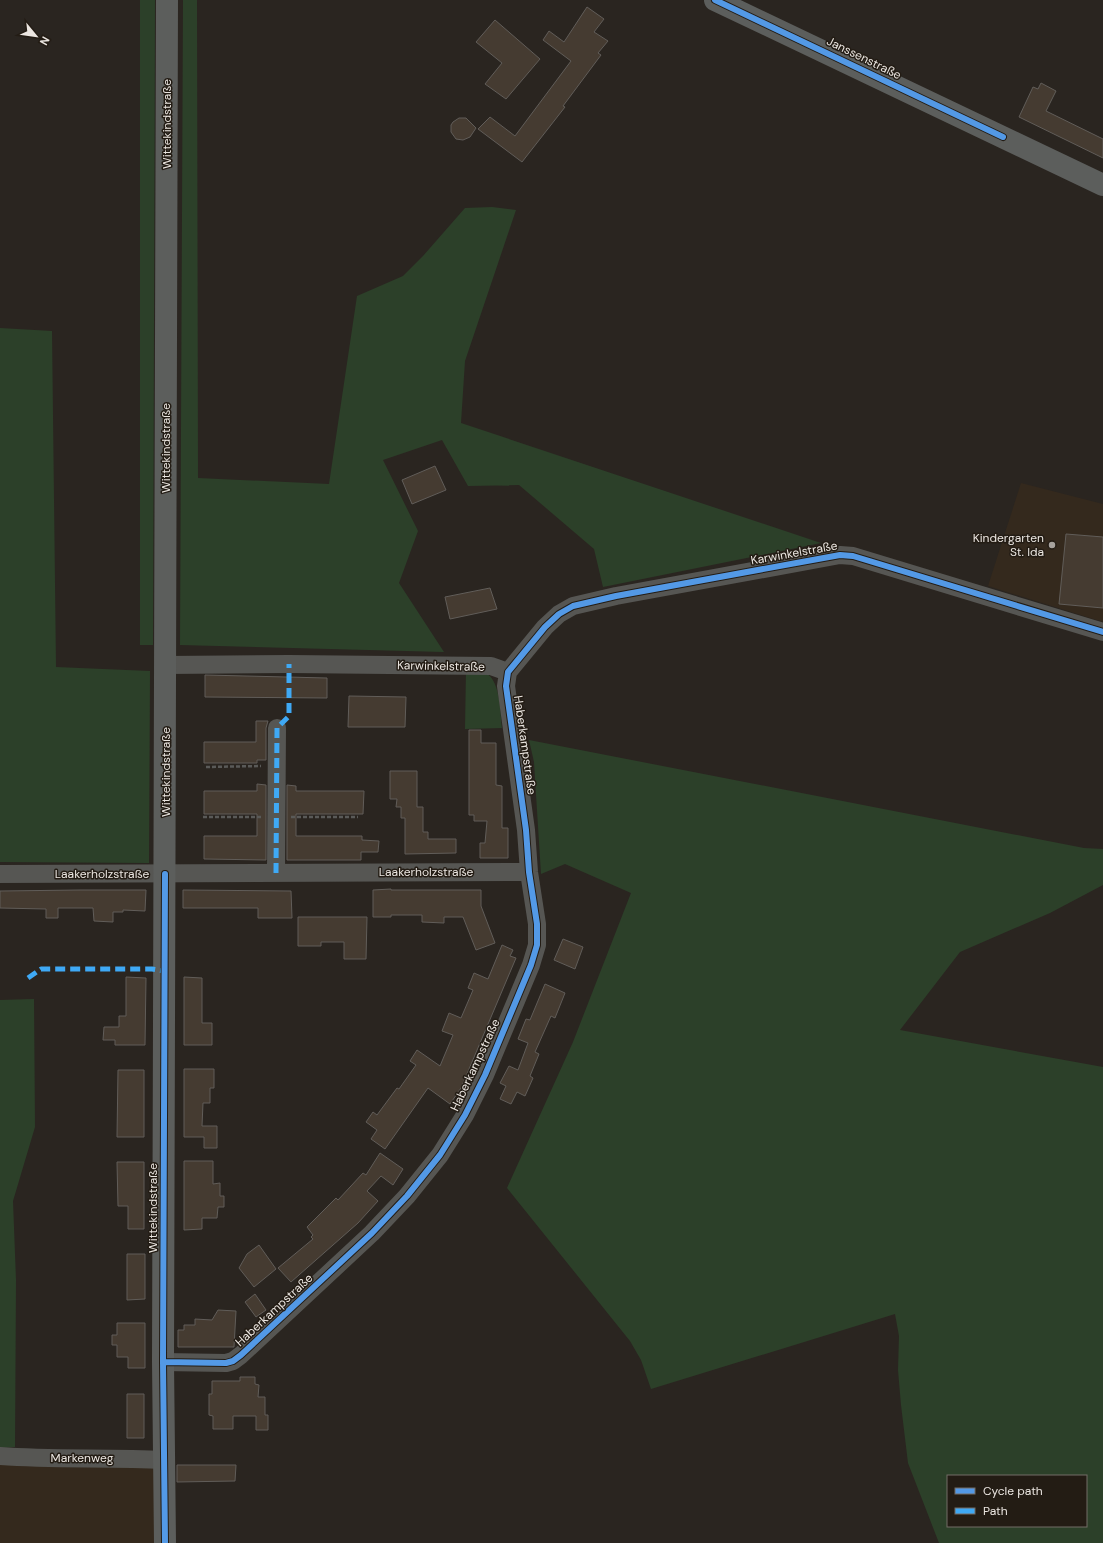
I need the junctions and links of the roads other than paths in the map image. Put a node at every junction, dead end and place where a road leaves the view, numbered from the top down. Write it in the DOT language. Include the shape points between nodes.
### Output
graph roads {
  1 [pos="168,0"];
  2 [pos="716,0"];
  3 [pos="1103,185"];
  4 [pos="1103,632"];
  5 [pos="166,665"];
  6 [pos="508,672"];
  7 [pos="277,728"];
  8 [pos="529,872"];
  9 [pos="276,873"];
  10 [pos="0,874"];
  11 [pos="165,874"];
  12 [pos="163,1362"];
  13 [pos="0,1456"];
  14 [pos="164,1460"];
  15 [pos="165,1543"];
  1 -- 5 [label="main road, Wittekindstraße"];
  2 -- 3 [label="main road, Janssenstraße"];
  4 -- 6 [label="street, Karwinkelstraße" via="853,556 840,555 573,606 545,627"];
  5 -- 6 [label="street, Karwinkelstraße" via="491,666"];
  5 -- 11 [label="main road, Wittekindstraße"];
  6 -- 8 [label="street, Haberkampstraße" via="506,686 526,830"];
  7 -- 9 [label="street"];
  8 -- 9 [label="street, Laakerholzstraße"];
  8 -- 12 [label="street, Haberkampstraße" via="538,945 485,1076 440,1155 407,1196 372,1233 233,1361"];
  9 -- 11 [label="street, Laakerholzstraße"];
  10 -- 11 [label="street, Laakerholzstraße"];
  11 -- 12 [label="main road, Wittekindstraße"];
  12 -- 14 [label="main road, Wittekindstraße"];
  13 -- 14 [label="street, Markenweg"];
  14 -- 15 [label="main road, Wittekindstraße"];
}
